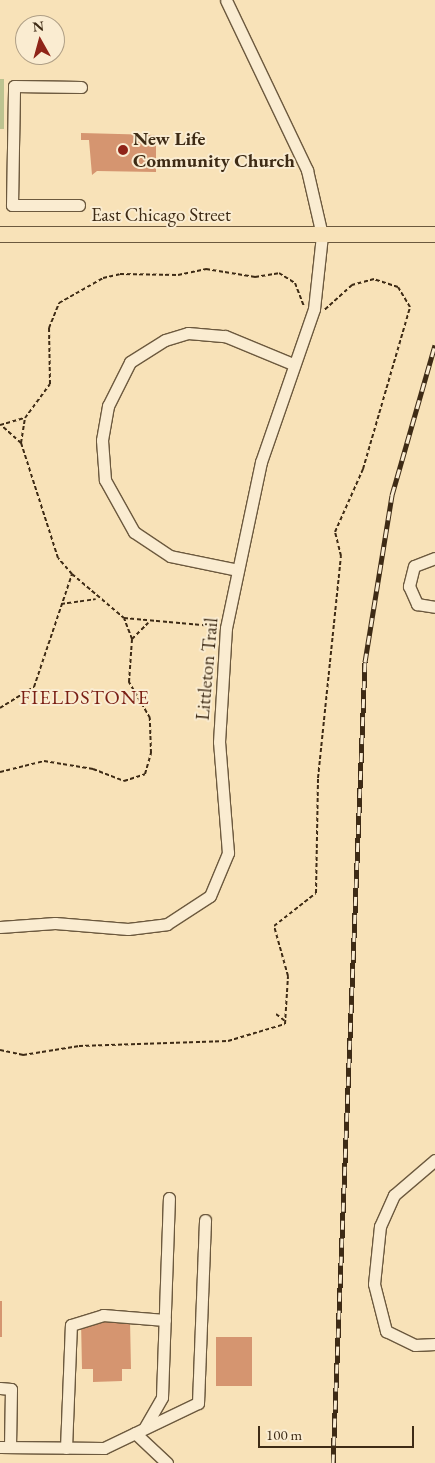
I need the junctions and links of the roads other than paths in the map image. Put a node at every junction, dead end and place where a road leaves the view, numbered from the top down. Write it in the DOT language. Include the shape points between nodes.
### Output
graph roads {
  1 [pos="226,0"];
  2 [pos="81,87"];
  3 [pos="79,205"];
  4 [pos="0,234"];
  5 [pos="435,234"];
  6 [pos="322,235"];
  7 [pos="293,364"];
  8 [pos="435,558"];
  9 [pos="238,570"];
  10 [pos="435,607"];
  11 [pos="0,927"];
  12 [pos="435,1160"];
  13 [pos="169,1198"];
  14 [pos="205,1220"];
  15 [pos="165,1320"];
  16 [pos="435,1344"];
  17 [pos="0,1388"];
  18 [pos="140,1430"];
  19 [pos="5,1447"];
  20 [pos="66,1448"];
  21 [pos="167,1463"];
  1 -- 6 [label="street, Littleton Trail" via="307,170"];
  2 -- 3 [label="street" via="14,86 12,205"];
  4 -- 6 [label="main road, East Chicago Street"];
  5 -- 6 [label="main road, East Chicago Street"];
  6 -- 7 [label="street, Littleton Trail" via="314,309"];
  7 -- 9 [label="street, Littleton Trail" via="261,462"];
  7 -- 9 [label="street" via="225,336 188,334 165,340 130,362 108,406 102,440 105,480 134,532 170,556"];
  8 -- 10 [label="street" via="414,566 409,586 417,604"];
  9 -- 11 [label="street, Littleton Trail" via="226,628 219,712 228,853 210,896 186,914 150,928 55,923"];
  12 -- 16 [label="street" via="394,1195 380,1226 374,1284 386,1331 415,1344"];
  13 -- 15 [label="street"];
  14 -- 18 [label="street" via="198,1403"];
  15 -- 18 [label="street" via="162,1397"];
  15 -- 20 [label="street" via="103,1315 71,1325"];
  17 -- 19 [label="street" via="12,1389"];
  18 -- 20 [label="street" via="104,1448"];
  18 -- 21 [label="street"];
  19 -- 20 [label="street"];
}
